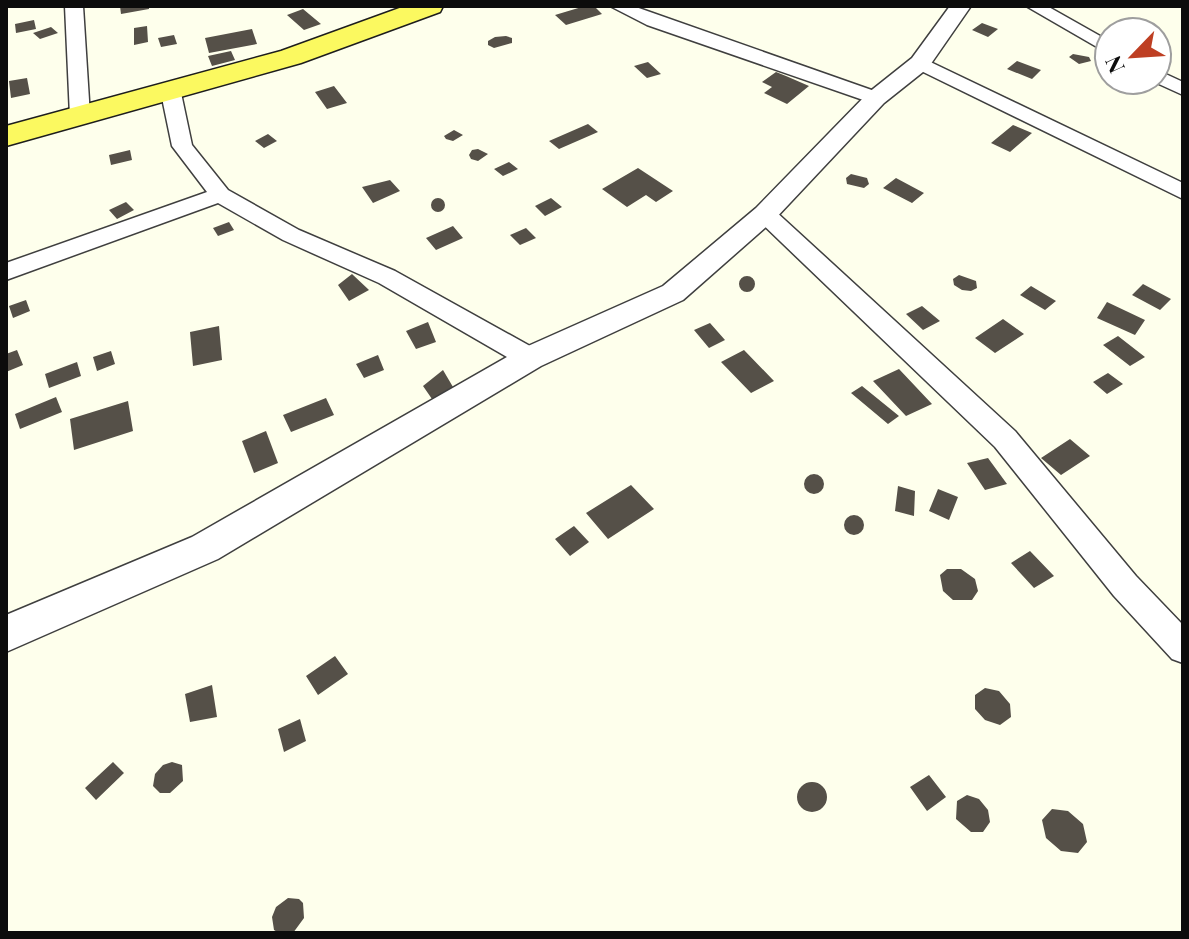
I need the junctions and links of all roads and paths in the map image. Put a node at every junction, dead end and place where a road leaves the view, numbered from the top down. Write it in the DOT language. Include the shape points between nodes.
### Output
graph roads {
  1 [pos="74,6"];
  2 [pos="430,6"];
  3 [pos="619,6"];
  4 [pos="961,6"];
  5 [pos="1035,6"];
  6 [pos="1093,40"];
  7 [pos="920,63"];
  8 [pos="171,93"];
  9 [pos="876,98"];
  10 [pos="80,116"];
  11 [pos="6,136"];
  12 [pos="1183,192"];
  13 [pos="220,195"];
  14 [pos="765,214"];
  15 [pos="6,272"];
  16 [pos="530,358"];
  17 [pos="6,634"];
  18 [pos="1183,648"];
  1 -- 10 [label="street"];
  2 -- 8 [label="main road" via="291,57"];
  3 -- 9 [label="street"];
  4 -- 7 [label="street"];
  5 -- 6 [label="street"];
  7 -- 9 [label="street"];
  7 -- 12 [label="street"];
  8 -- 10 [label="main road"];
  8 -- 13 [label="street" via="182,146"];
  9 -- 14 [label="street"];
  10 -- 11 [label="main road"];
  13 -- 15 [label="street"];
  13 -- 16 [label="street" via="291,235 387,277"];
  14 -- 16 [label="street" via="673,293"];
  14 -- 18 [label="street" via="1005,439"];
  16 -- 17 [label="street" via="205,548"];
}
